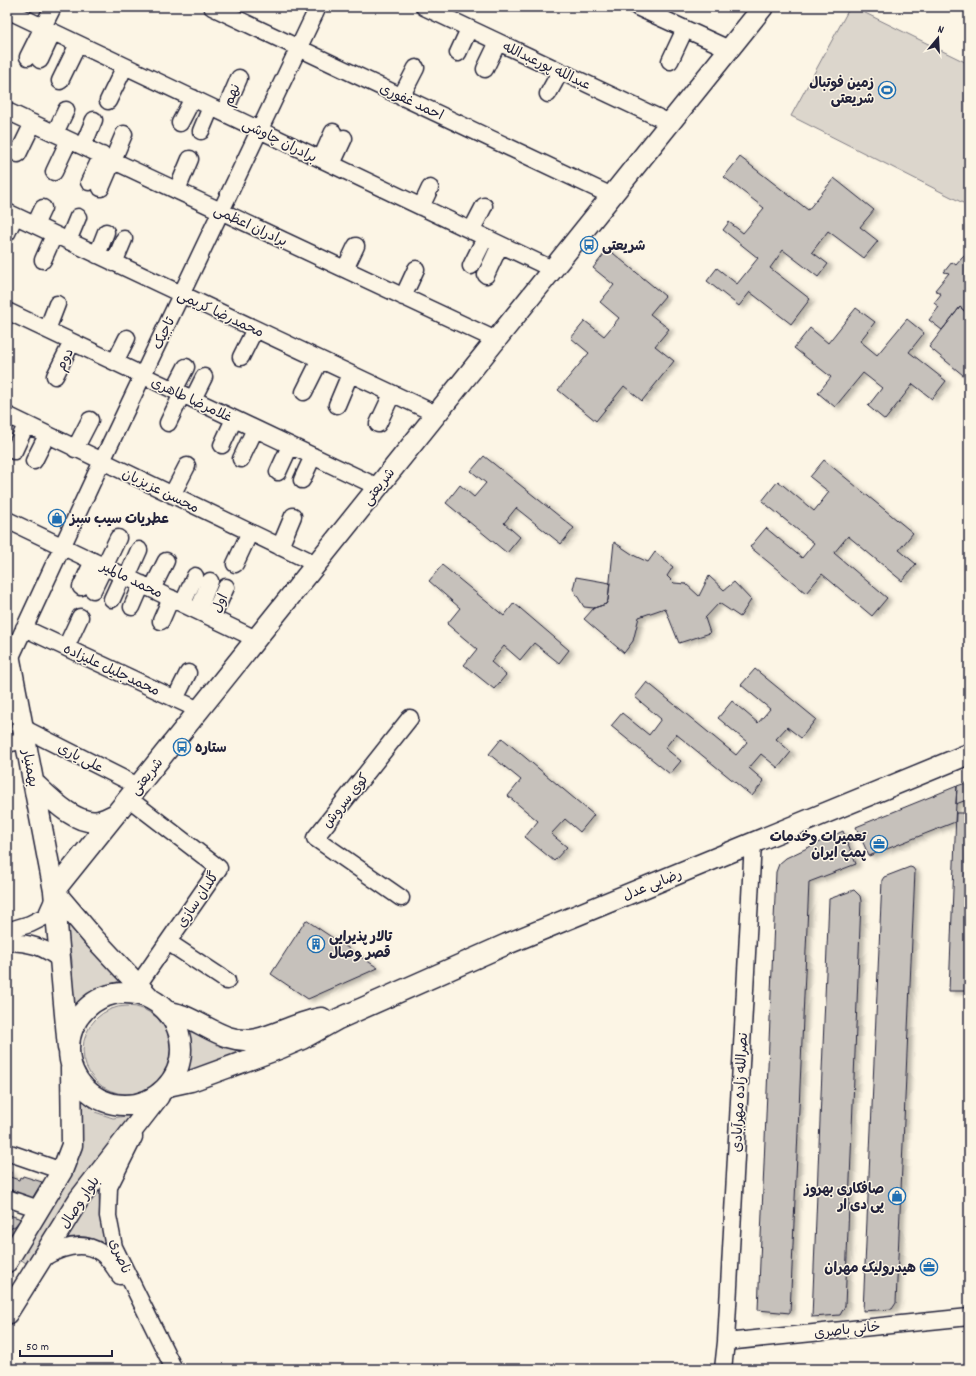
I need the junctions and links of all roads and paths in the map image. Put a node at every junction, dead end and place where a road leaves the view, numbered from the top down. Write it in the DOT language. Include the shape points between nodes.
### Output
graph roads {
  1 [pos="53,7"];
  2 [pos="212,7"];
  3 [pos="318,7"];
  4 [pos="424,7"];
  5 [pos="637,7"];
  6 [pos="763,7"];
  7 [pos="7,10"];
  8 [pos="48,29"];
  9 [pos="469,29"];
  10 [pos="685,29"];
  11 [pos="498,42"];
  12 [pos="78,44"];
  13 [pos="299,48"];
  14 [pos="729,49"];
  15 [pos="458,53"];
  16 [pos="34,58"];
  17 [pos="670,61"];
  18 [pos="125,66"];
  19 [pos="416,68"];
  20 [pos="485,69"];
  21 [pos="560,72"];
  22 [pos="238,78"];
  23 [pos="60,80"];
  24 [pos="548,94"];
  25 [pos="401,97"];
  26 [pos="193,98"];
  27 [pos="108,101"];
  28 [pos="66,110"];
  29 [pos="218,110"];
  30 [pos="7,111"];
  31 [pos="94,120"];
  32 [pos="33,123"];
  33 [pos="180,123"];
  34 [pos="670,123"];
  35 [pos="260,130"];
  36 [pos="201,131"];
  37 [pos="124,134"];
  38 [pos="339,135"];
  39 [pos="69,140"];
  40 [pos="18,154"];
  41 [pos="108,158"];
  42 [pos="190,159"];
  43 [pos="326,162"];
  44 [pos="54,172"];
  45 [pos="95,185"];
  46 [pos="430,188"];
  47 [pos="177,190"];
  48 [pos="612,196"];
  49 [pos="484,206"];
  50 [pos="421,207"];
  51 [pos="43,208"];
  52 [pos="221,211"];
  53 [pos="11,214"];
  54 [pos="78,217"];
  55 [pos="35,226"];
  56 [pos="471,231"];
  57 [pos="106,232"];
  58 [pos="7,233"];
  59 [pos="61,238"];
  60 [pos="485,238"];
  61 [pos="124,239"];
  62 [pos="500,245"];
  63 [pos="356,246"];
  64 [pos="97,255"];
  65 [pos="43,260"];
  66 [pos="114,263"];
  67 [pos="471,266"];
  68 [pos="416,268"];
  69 [pos="345,269"];
  70 [pos="552,270"];
  71 [pos="486,275"];
  72 [pos="181,294"];
  73 [pos="403,296"];
  74 [pos="57,304"];
  75 [pos="7,311"];
  76 [pos="255,329"];
  77 [pos="47,330"];
  78 [pos="127,338"];
  79 [pos="496,340"];
  80 [pos="72,342"];
  81 [pos="241,358"];
  82 [pos="320,360"];
  83 [pos="115,362"];
  84 [pos="186,367"];
  85 [pos="350,374"];
  86 [pos="55,376"];
  87 [pos="143,376"];
  88 [pos="204,377"];
  89 [pos="304,392"];
  90 [pos="392,394"];
  91 [pos="183,395"];
  92 [pos="337,405"];
  93 [pos="436,414"];
  94 [pos="7,415"];
  95 [pos="234,419"];
  96 [pos="90,420"];
  97 [pos="168,423"];
  98 [pos="378,424"];
  99 [pos="26,425"];
  100 [pos="255,429"];
  101 [pos="47,435"];
  102 [pos="287,444"];
  103 [pos="222,445"];
  104 [pos="75,449"];
  105 [pos="14,451"];
  106 [pos="313,456"];
  107 [pos="241,459"];
  108 [pos="34,461"];
  109 [pos="102,461"];
  110 [pos="187,466"];
  111 [pos="275,470"];
  112 [pos="302,480"];
  113 [pos="378,487"];
  114 [pos="172,495"];
  115 [pos="293,516"];
  116 [pos="7,520"];
  117 [pos="250,532"];
  118 [pos="118,538"];
  119 [pos="62,546"];
  120 [pos="280,547"];
  121 [pos="139,550"];
  122 [pos="166,561"];
  123 [pos="99,563"];
  124 [pos="235,564"];
  125 [pos="316,564"];
  126 [pos="125,576"];
  127 [pos="147,586"];
  128 [pos="226,587"];
  129 [pos="87,589"];
  130 [pos="112,599"];
  131 [pos="177,601"];
  132 [pos="132,606"];
  133 [pos="198,611"];
  134 [pos="80,617"];
  135 [pos="212,618"];
  136 [pos="161,620"];
  137 [pos="24,628"];
  138 [pos="256,639"];
  139 [pos="66,647"];
  140 [pos="8,652"];
  141 [pos="188,673"];
  142 [pos="175,699"];
  143 [pos="199,710"];
  144 [pos="410,718"];
  145 [pos="18,737"];
  146 [pos="969,754"];
  147 [pos="34,783"];
  148 [pos="133,792"];
  149 [pos="114,815"];
  150 [pos="753,842"];
  151 [pos="54,894"];
  152 [pos="401,898"];
  153 [pos="7,931"];
  154 [pos="7,942"];
  155 [pos="168,942"];
  156 [pos="60,961"];
  157 [pos="227,981"];
  158 [pos="152,998"];
  159 [pos="338,1019"];
  160 [pos="70,1057"];
  161 [pos="164,1090"];
  162 [pos="143,1118"];
  163 [pos="7,1152"];
  164 [pos="62,1171"];
  165 [pos="7,1198"];
  166 [pos="39,1209"];
  167 [pos="9,1255"];
  168 [pos="43,1258"];
  169 [pos="31,1275"];
  170 [pos="140,1300"];
  171 [pos="7,1314"];
  172 [pos="969,1317"];
  173 [pos="726,1342"];
  174 [pos="174,1369"];
  175 [pos="723,1369"];
  176 [pos="735,1369"];
  1 -- 8 [label="street"];
  2 -- 13 [label="street, احمد غفوری"];
  3 -- 13 [label="street, تاجیک"];
  4 -- 9 [label="street, عبدالله پورعبدالله"];
  5 -- 10 [label="street"];
  6 -- 14 [label="main road, شریعتی"];
  7 -- 8 [label="street, برادران چاوشی"];
  8 -- 12 [label="street, برادران چاوشی"];
  8 -- 16 [label="street"];
  9 -- 11 [label="street, عبدالله پورعبدالله"];
  9 -- 15 [label="street"];
  10 -- 14 [label="street"];
  10 -- 17 [label="street"];
  11 -- 20 [label="street"];
  11 -- 21 [label="street, عبدالله پورعبدالله"];
  12 -- 18 [label="street, برادران چاوشی"];
  12 -- 23 [label="street"];
  13 -- 25 [label="street, احمد غفوری"];
  13 -- 35 [label="street, تاجیک"];
  14 -- 34 [label="main road, شریعتی"];
  18 -- 26 [label="street, برادران چاوشی"];
  18 -- 27 [label="street"];
  19 -- 25 [label="street"];
  21 -- 24 [label="street"];
  21 -- 34 [label="street, عبدالله پورعبدالله"];
  22 -- 29 [label="street, نهم"];
  25 -- 48 [label="street, احمد غفوری"];
  26 -- 29 [label="street, برادران چاوشی"];
  26 -- 33 [label="street"];
  28 -- 39 [label="street"];
  29 -- 35 [label="street, برادران چاوشی"];
  29 -- 36 [label="street, نهم"];
  30 -- 32 [label="street, برادران اعظمی"];
  31 -- 39 [label="street"];
  32 -- 39 [label="street, برادران اعظمی"];
  32 -- 40 [label="street"];
  34 -- 48 [label="main road, شریعتی"];
  35 -- 43 [label="street, برادران چاوشی"];
  35 -- 52 [label="street, تاجیک"];
  37 -- 41 [label="street"];
  38 -- 43 [label="street"];
  39 -- 41 [label="street, برادران اعظمی"];
  39 -- 44 [label="street"];
  41 -- 45 [label="street"];
  41 -- 47 [label="street, برادران اعظمی"];
  42 -- 47 [label="street"];
  43 -- 50 [label="street, برادران چاوشی"];
  46 -- 50 [label="street"];
  47 -- 52 [label="street, برادران اعظمی"];
  48 -- 70 [label="main road, شریعتی"];
  49 -- 56 [label="street"];
  50 -- 56 [label="street, برادران چاوشی"];
  51 -- 55 [label="street"];
  52 -- 69 [label="street, برادران اعظمی"];
  52 -- 72 [label="street, تاجیک"];
  53 -- 55 [label="street, محمدرضا کریمی"];
  53 -- 58 [label="street"];
  54 -- 59 [label="street"];
  55 -- 59 [label="street, محمدرضا کریمی"];
  56 -- 60 [label="street, برادران چاوشی"];
  57 -- 64 [label="street"];
  59 -- 64 [label="street, محمدرضا کریمی"];
  59 -- 65 [label="street"];
  60 -- 62 [label="street, برادران چاوشی"];
  60 -- 67 [label="street"];
  61 -- 66 [label="street"];
  62 -- 70 [label="street, برادران چاوشی"];
  62 -- 71 [label="street"];
  63 -- 69 [label="street"];
  64 -- 66 [label="street, محمدرضا کریمی"];
  66 -- 72 [label="street, محمدرضا کریمی"];
  68 -- 73 [label="street"];
  69 -- 73 [label="street, برادران اعظمی"];
  70 -- 79 [label="main road, شریعتی"];
  72 -- 76 [label="street, محمدرضا کریمی"];
  72 -- 87 [label="street, تاجیک"];
  73 -- 79 [label="street, برادران اعظمی"];
  74 -- 77 [label="street"];
  75 -- 77 [label="street, غلامرضا طاهری"];
  76 -- 81 [label="street"];
  76 -- 82 [label="street, محمدرضا کریمی"];
  77 -- 80 [label="street, غلامرضا طاهری"];
  78 -- 83 [label="street"];
  79 -- 93 [label="main road, شریعتی"];
  80 -- 83 [label="street, غلامرضا طاهری"];
  80 -- 86 [label="street, دوم"];
  82 -- 85 [label="street, محمدرضا کریمی"];
  82 -- 89 [label="street"];
  83 -- 87 [label="street, غلامرضا طاهری"];
  84 -- 91 [label="street"];
  85 -- 90 [label="street, محمدرضا کریمی"];
  85 -- 92 [label="street"];
  87 -- 91 [label="street, غلامرضا طاهری"];
  87 -- 109 [label="street, تاجیک"];
  88 -- 91 [label="street"];
  90 -- 93 [label="street, محمدرضا کریمی"];
  90 -- 98 [label="street"];
  91 -- 95 [label="street, غلامرضا طاهری"];
  91 -- 97 [label="street"];
  93 -- 113 [label="main road, شریعتی"];
  94 -- 99 [label="street, محسن عزیزیان"];
  95 -- 100 [label="street, غلامرضا طاهری"];
  95 -- 103 [label="street"];
  96 -- 104 [label="street"];
  99 -- 101 [label="street, محسن عزیزیان"];
  99 -- 105 [label="street"];
  100 -- 102 [label="street, غلامرضا طاهری"];
  100 -- 107 [label="street"];
  101 -- 104 [label="street, محسن عزیزیان"];
  101 -- 108 [label="street"];
  102 -- 106 [label="street, غلامرضا طاهری"];
  102 -- 111 [label="street"];
  104 -- 109 [label="street, محسن عزیزیان"];
  106 -- 112 [label="street"];
  106 -- 113 [label="street, غلامرضا طاهری"];
  109 -- 114 [label="street, محسن عزیزیان"];
  109 -- 119 [label="street, تاجیک"];
  110 -- 114 [label="street"];
  113 -- 125 [label="main road, شریعتی"];
  114 -- 117 [label="street, محسن عزیزیان"];
  115 -- 120 [label="street"];
  116 -- 119 [label="street, محمد مالمیر"];
  117 -- 120 [label="street, محسن عزیزیان"];
  117 -- 124 [label="street"];
  118 -- 123 [label="street"];
  119 -- 123 [label="street, محمد مالمیر"];
  119 -- 137 [label="street, تاجیک"];
  120 -- 125 [label="street, محسن عزیزیان"];
  121 -- 126 [label="street"];
  122 -- 127 [label="street"];
  123 -- 126 [label="street, محمد مالمیر"];
  123 -- 129 [label="street"];
  125 -- 138 [label="main road, شریعتی"];
  126 -- 127 [label="street, محمد مالمیر"];
  126 -- 130 [label="street"];
  127 -- 131 [label="street, محمد مالمیر"];
  127 -- 132 [label="street"];
  128 -- 135 [label="street, اول"];
  131 -- 133 [label="street, محمد مالمیر"];
  131 -- 133 [label="street" via="203,578"];
  131 -- 136 [label="street"];
  133 -- 135 [label="street, محمد مالمیر"];
  134 -- 139 [label="street"];
  135 -- 138 [label="street, محمد مالمیر"];
  137 -- 139 [label="street, محمدجلیل علیزاده"];
  137 -- 140 [label="street, تاجیک"];
  138 -- 143 [label="main road, شریعتی"];
  139 -- 142 [label="street, محمدجلیل علیزاده"];
  140 -- 145 [label="main road, بهمنیار"];
  141 -- 142 [label="street"];
  142 -- 143 [label="street, محمدجلیل علیزاده"];
  143 -- 148 [label="main road, شریعتی"];
  144 -- 152 [label="street, کوی سروش" via="315,838"];
  145 -- 147 [label="main road, بهمنیار"];
  145 -- 148 [label="street, علی یاری"];
  146 -- 150 [label="main road, رضایی عدل"];
  147 -- 149 [label="main road" via="67,813 82,820 99,822"];
  147 -- 151 [label="main road, بهمنیار"];
  148 -- 149 [label="main road, شریعتی"];
  148 -- 155 [label="street, گلدان سازی" via="219,868"];
  149 -- 151 [label="main road, شریعتی"];
  150 -- 159 [label="main road, رضایی عدل" via="507,944"];
  150 -- 173 [label="street, نصرالله زاده مهرآبادی"];
  151 -- 153 [label="street" via="46,916"];
  151 -- 156 [label="main road, بهمنیار"];
  151 -- 158 [label="main road"];
  154 -- 156 [label="street" via="33,945 51,952"];
  155 -- 157 [label="street"];
  155 -- 158 [label="street, گلدان سازی"];
  156 -- 160 [label="main road, بهمنیار"];
  158 -- 159 [label="main road" via="209,1030 239,1040 256,1039 320,1017"];
  158 -- 160 [label="main road" via="133,993 114,994 96,1001 82,1013 72,1029"];
  158 -- 161 [label="main road" via="177,1026 182,1045 180,1064 173,1081"];
  159 -- 161 [label="main road, رضایی عدل" via="281,1048"];
  160 -- 161 [label="main road" via="79,1082 92,1095 108,1103 126,1106 143,1103"];
  160 -- 164 [label="main road, بلوار وصال" via="72,1145"];
  161 -- 162 [label="main road, بلوار وصال"];
  162 -- 168 [label="main road, بلوار وصال" via="79,1199"];
  162 -- 170 [label="street, ناصری" via="109,1188 108,1216 114,1247"];
  163 -- 164 [label="street"];
  164 -- 166 [label="main road, بلوار وصال"];
  165 -- 166 [label="street"];
  166 -- 167 [label="main road, بلوار وصال"];
  167 -- 169 [label="main road"];
  168 -- 169 [label="main road, بلوار وصال"];
  168 -- 170 [label="street" via="55,1251 73,1246 89,1246 111,1262"];
  169 -- 171 [label="main road, بلوار وصال"];
  170 -- 174 [label="street, ناصری"];
  172 -- 173 [label="street, خانی باصری"];
  173 -- 175 [label="street, نصرالله زاده مهرآبادی"];
  173 -- 176 [label="street, نصرالله زاده مهرآبادی"];
}
